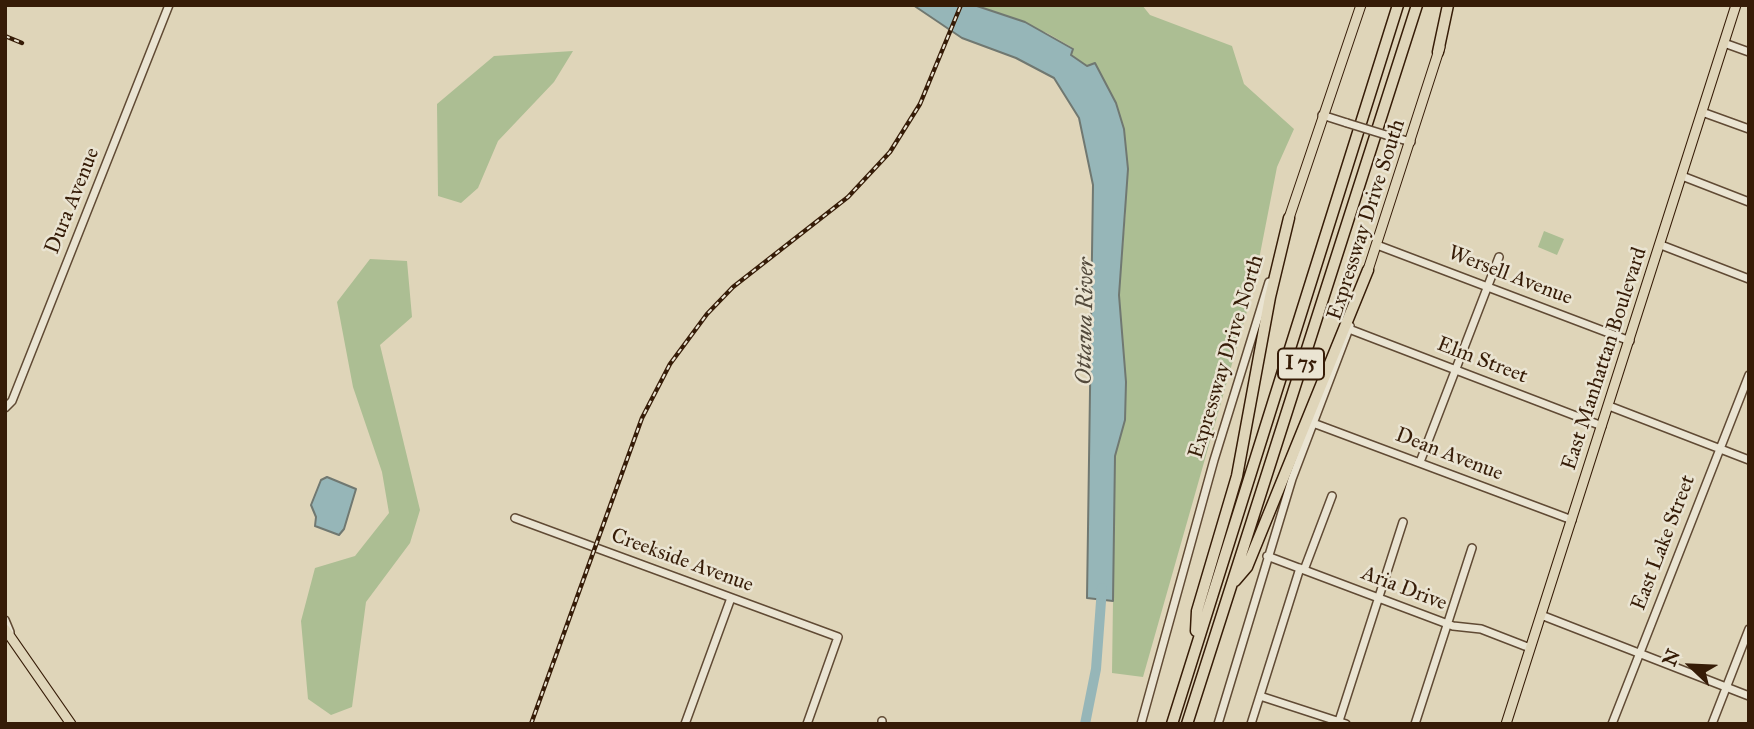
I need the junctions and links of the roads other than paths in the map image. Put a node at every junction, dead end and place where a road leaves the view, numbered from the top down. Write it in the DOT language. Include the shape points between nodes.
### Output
graph roads {
  1 [pos="169,5"];
  2 [pos="1361,5"];
  3 [pos="1398,5"];
  4 [pos="1417,5"];
  5 [pos="1450,5"];
  6 [pos="1736,5"];
  7 [pos="1724,43"];
  8 [pos="1438,52"];
  9 [pos="1749,52"];
  10 [pos="1702,111"];
  11 [pos="1322,115"];
  12 [pos="1749,129"];
  13 [pos="1411,142"];
  14 [pos="1682,176"];
  15 [pos="1749,202"];
  16 [pos="1289,218"];
  17 [pos="1377,245"];
  18 [pos="1661,245"];
  19 [pos="1499,257"];
  20 [pos="1368,270"];
  21 [pos="1749,279"];
  22 [pos="1488,286"];
  23 [pos="1349,329"];
  24 [pos="1630,341"];
  25 [pos="1456,369"];
  26 [pos="1749,374"];
  27 [pos="1609,406"];
  28 [pos="5,408"];
  29 [pos="1313,423"];
  30 [pos="1602,426"];
  31 [pos="1720,449"];
  32 [pos="1749,460"];
  33 [pos="1420,463"];
  34 [pos="1332,496"];
  35 [pos="515,518"];
  36 [pos="1572,520"];
  37 [pos="1403,522"];
  38 [pos="1472,548"];
  39 [pos="1267,556"];
  40 [pos="1302,569"];
  41 [pos="1231,586"];
  42 [pos="731,598"];
  43 [pos="1379,598"];
  44 [pos="1541,615"];
  45 [pos="5,620"];
  46 [pos="1447,624"];
  47 [pos="1749,629"];
  48 [pos="8,631"];
  49 [pos="1196,646"];
  50 [pos="1530,648"];
  51 [pos="1640,653"];
  52 [pos="1726,687"];
  53 [pos="1260,696"];
  54 [pos="1749,696"];
  55 [pos="1341,723"];
  56 [pos="71,724"];
  57 [pos="685,724"];
  58 [pos="807,724"];
  59 [pos="1141,724"];
  60 [pos="1172,724"];
  61 [pos="1187,724"];
  62 [pos="1217,724"];
  63 [pos="1251,724"];
  64 [pos="1415,724"];
  65 [pos="1506,724"];
  66 [pos="1612,724"];
  67 [pos="1712,724"];
  1 -- 28 [label="street, Dura Avenue" via="12,401"];
  2 -- 11 [label="main road, Expressway Drive North"];
  3 -- 49 [label="highway, I 75"];
  4 -- 41 [label="highway, I 75"];
  5 -- 8 [label="highway"];
  6 -- 7 [label="main road, East Manhattan Boulevard"];
  7 -- 9 [label="street"];
  7 -- 10 [label="main road, East Manhattan Boulevard"];
  8 -- 13 [label="main road, Expressway Drive South"];
  10 -- 12 [label="street"];
  10 -- 14 [label="main road, East Manhattan Boulevard"];
  11 -- 13 [label="street, bridge"];
  11 -- 16 [label="main road, Expressway Drive North"];
  13 -- 17 [label="main road, Expressway Drive South"];
  14 -- 15 [label="street"];
  14 -- 18 [label="main road, East Manhattan Boulevard"];
  16 -- 49 [label="highway" via="1237,476 1197,611"];
  16 -- 59 [label="street, Expressway Drive North" via="1214,460"];
  17 -- 20 [label="main road, Expressway Drive South"];
  17 -- 22 [label="street, Wersell Avenue"];
  18 -- 21 [label="street"];
  18 -- 24 [label="main road, East Manhattan Boulevard"];
  19 -- 22 [label="street"];
  20 -- 23 [label="street, Expressway Drive South"];
  20 -- 41 [label="highway" via="1247,566"];
  22 -- 24 [label="street, Wersell Avenue"];
  22 -- 25 [label="street"];
  23 -- 25 [label="street, Elm Street"];
  23 -- 29 [label="street, Expressway Drive South"];
  24 -- 27 [label="main road, East Manhattan Boulevard"];
  25 -- 30 [label="street, Elm Street"];
  25 -- 33 [label="street"];
  26 -- 31 [label="street, East Lake Street"];
  27 -- 30 [label="main road, East Manhattan Boulevard"];
  27 -- 31 [label="street"];
  29 -- 33 [label="street, Dean Avenue"];
  29 -- 39 [label="street, Expressway Drive South"];
  30 -- 36 [label="main road, East Manhattan Boulevard"];
  31 -- 32 [label="street"];
  31 -- 51 [label="street, East Lake Street"];
  33 -- 36 [label="street, Dean Avenue"];
  34 -- 40 [label="street"];
  35 -- 42 [label="street, Creekside Avenue"];
  36 -- 44 [label="main road, East Manhattan Boulevard"];
  37 -- 43 [label="street"];
  38 -- 46 [label="street"];
  39 -- 40 [label="street, Aria Drive"];
  39 -- 62 [label="street, Expressway Drive South"];
  40 -- 43 [label="street, Aria Drive"];
  40 -- 53 [label="street"];
  41 -- 61 [label="highway, I 75"];
  42 -- 57 [label="street"];
  42 -- 58 [label="street, Creekside Avenue" via="838,637"];
  43 -- 46 [label="street, Aria Drive"];
  43 -- 55 [label="street"];
  44 -- 50 [label="main road, East Manhattan Boulevard"];
  44 -- 51 [label="street"];
  45 -- 48 [label="street"];
  46 -- 50 [label="street, Aria Drive" via="1482,629"];
  46 -- 64 [label="street"];
  47 -- 52 [label="street"];
  48 -- 56 [label="main road"];
  49 -- 60 [label="highway, I 75"];
  50 -- 65 [label="main road, East Manhattan Boulevard"];
  51 -- 52 [label="street"];
  51 -- 66 [label="street, East Lake Street"];
  52 -- 54 [label="street"];
  52 -- 67 [label="street"];
  53 -- 55 [label="street"];
  53 -- 63 [label="street"];
}
